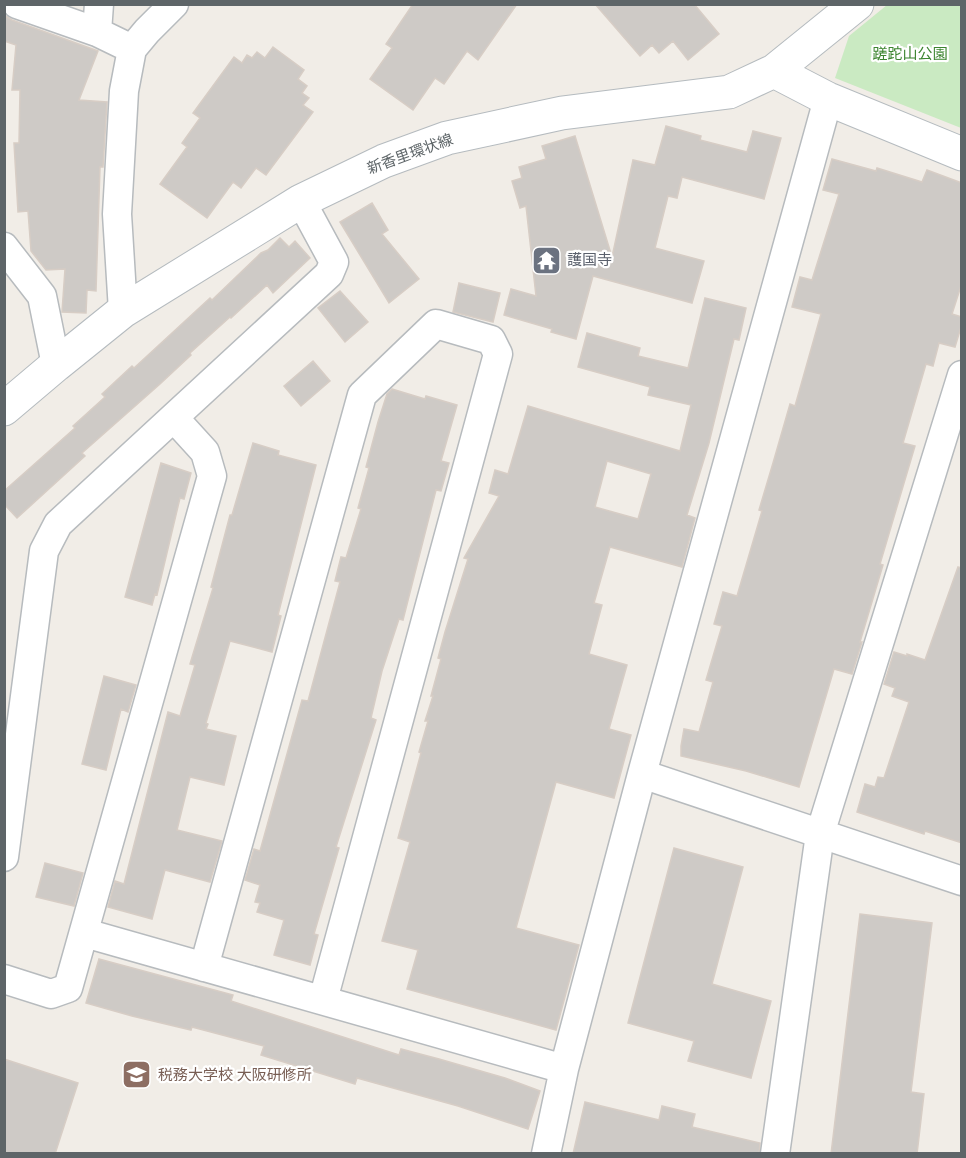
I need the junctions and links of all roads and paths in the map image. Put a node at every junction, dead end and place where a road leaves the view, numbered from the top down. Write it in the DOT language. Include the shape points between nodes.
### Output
graph roads {
  1 [pos="17,4"];
  2 [pos="99,4"];
  3 [pos="174,4"];
  4 [pos="841,9"];
  5 [pos="97,32"];
  6 [pos="132,49"];
  7 [pos="774,71"];
  8 [pos="828,99"];
  9 [pos="962,154"];
  10 [pos="301,201"];
  11 [pos="4,247"];
  12 [pos="123,311"];
  13 [pos="56,365"];
  14 [pos="962,375"];
  15 [pos="4,409"];
  16 [pos="174,418"];
  17 [pos="642,774"];
  18 [pos="820,834"];
  19 [pos="4,857"];
  20 [pos="962,881"];
  21 [pos="85,933"];
  22 [pos="204,966"];
  23 [pos="4,979"];
  24 [pos="323,1000"];
  25 [pos="564,1069"];
  26 [pos="546,1154"];
  27 [pos="775,1154"];
  1 -- 5 [label="street"];
  2 -- 5 [label="street"];
  3 -- 6 [label="street"];
  4 -- 7 [label="street, 新香里環状線"];
  5 -- 6 [label="street"];
  6 -- 12 [label="street" via="124,91 117,214"];
  7 -- 8 [label="street"];
  7 -- 10 [label="street, 新香里環状線" via="729,92 562,113 447,138 384,161"];
  8 -- 9 [label="street"];
  8 -- 17 [label="street"];
  10 -- 12 [label="street, 新香里環状線"];
  10 -- 16 [label="street" via="334,262 329,274"];
  11 -- 13 [label="street" via="42,296"];
  12 -- 13 [label="street, 新香里環状線"];
  13 -- 15 [label="street, 新香里環状線"];
  14 -- 18 [label="street"];
  16 -- 19 [label="street" via="58,524 44,551"];
  16 -- 21 [label="street" via="205,452 212,476"];
  17 -- 18 [label="street"];
  17 -- 25 [label="street"];
  18 -- 20 [label="street"];
  18 -- 27 [label="street"];
  21 -- 22 [label="street"];
  21 -- 23 [label="street" via="68,988 51,994"];
  22 -- 24 [label="street"];
  22 -- 24 [label="street" via="362,395 436,324 491,340 498,354"];
  24 -- 25 [label="street"];
  25 -- 26 [label="street"];
}
